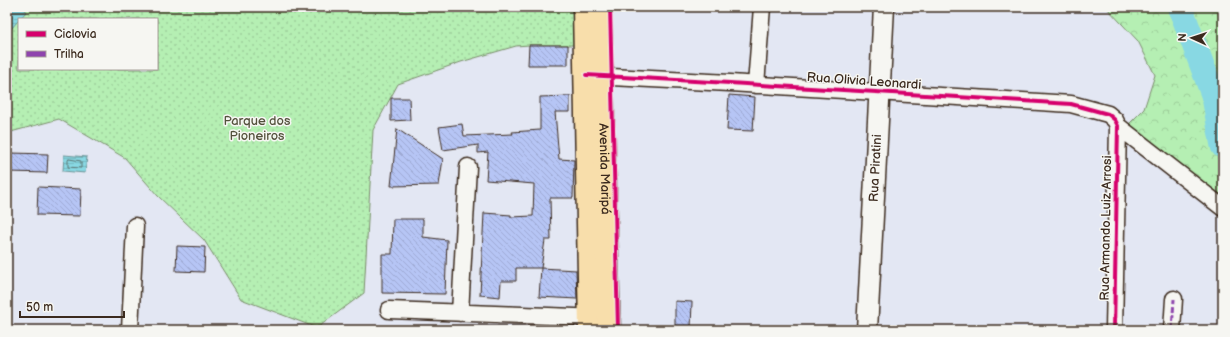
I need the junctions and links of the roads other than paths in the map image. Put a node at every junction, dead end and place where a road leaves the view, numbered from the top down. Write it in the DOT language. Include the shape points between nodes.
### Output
graph roads {
  1 [pos="584,7"];
  2 [pos="600,7"];
  3 [pos="762,7"];
  4 [pos="884,7"];
  5 [pos="594,76"];
  6 [pos="756,85"];
  7 [pos="880,92"];
  8 [pos="1118,126"];
  9 [pos="468,167"];
  10 [pos="1223,208"];
  11 [pos="134,226"];
  12 [pos="1174,299"];
  13 [pos="389,310"];
  14 [pos="460,313"];
  15 [pos="599,324"];
  16 [pos="130,330"];
  17 [pos="866,330"];
  18 [pos="1114,330"];
  19 [pos="1172,330"];
  1 -- 5 [label="main road, Avenida Maripá"];
  2 -- 5 [label="main road, Avenida Maripá"];
  3 -- 6 [label="street"];
  4 -- 7 [label="street, Rua Piratini"];
  5 -- 6 [label="street, Rua Olivia Leonardi"];
  5 -- 15 [label="main road, Avenida Maripá"];
  6 -- 7 [label="street, Rua Olivia Leonardi"];
  7 -- 8 [label="street, Rua Olivia Leonardi" via="1071,104 1108,114"];
  7 -- 17 [label="street, Rua Piratini"];
  8 -- 10 [label="street, Rua Olivia Leonardi"];
  8 -- 18 [label="street, Rua Armando Luiz Arrosi"];
  9 -- 14 [label="street"];
  11 -- 16 [label="street"];
  12 -- 19 [label="street"];
  13 -- 14 [label="street"];
  14 -- 15 [label="street"];
}
